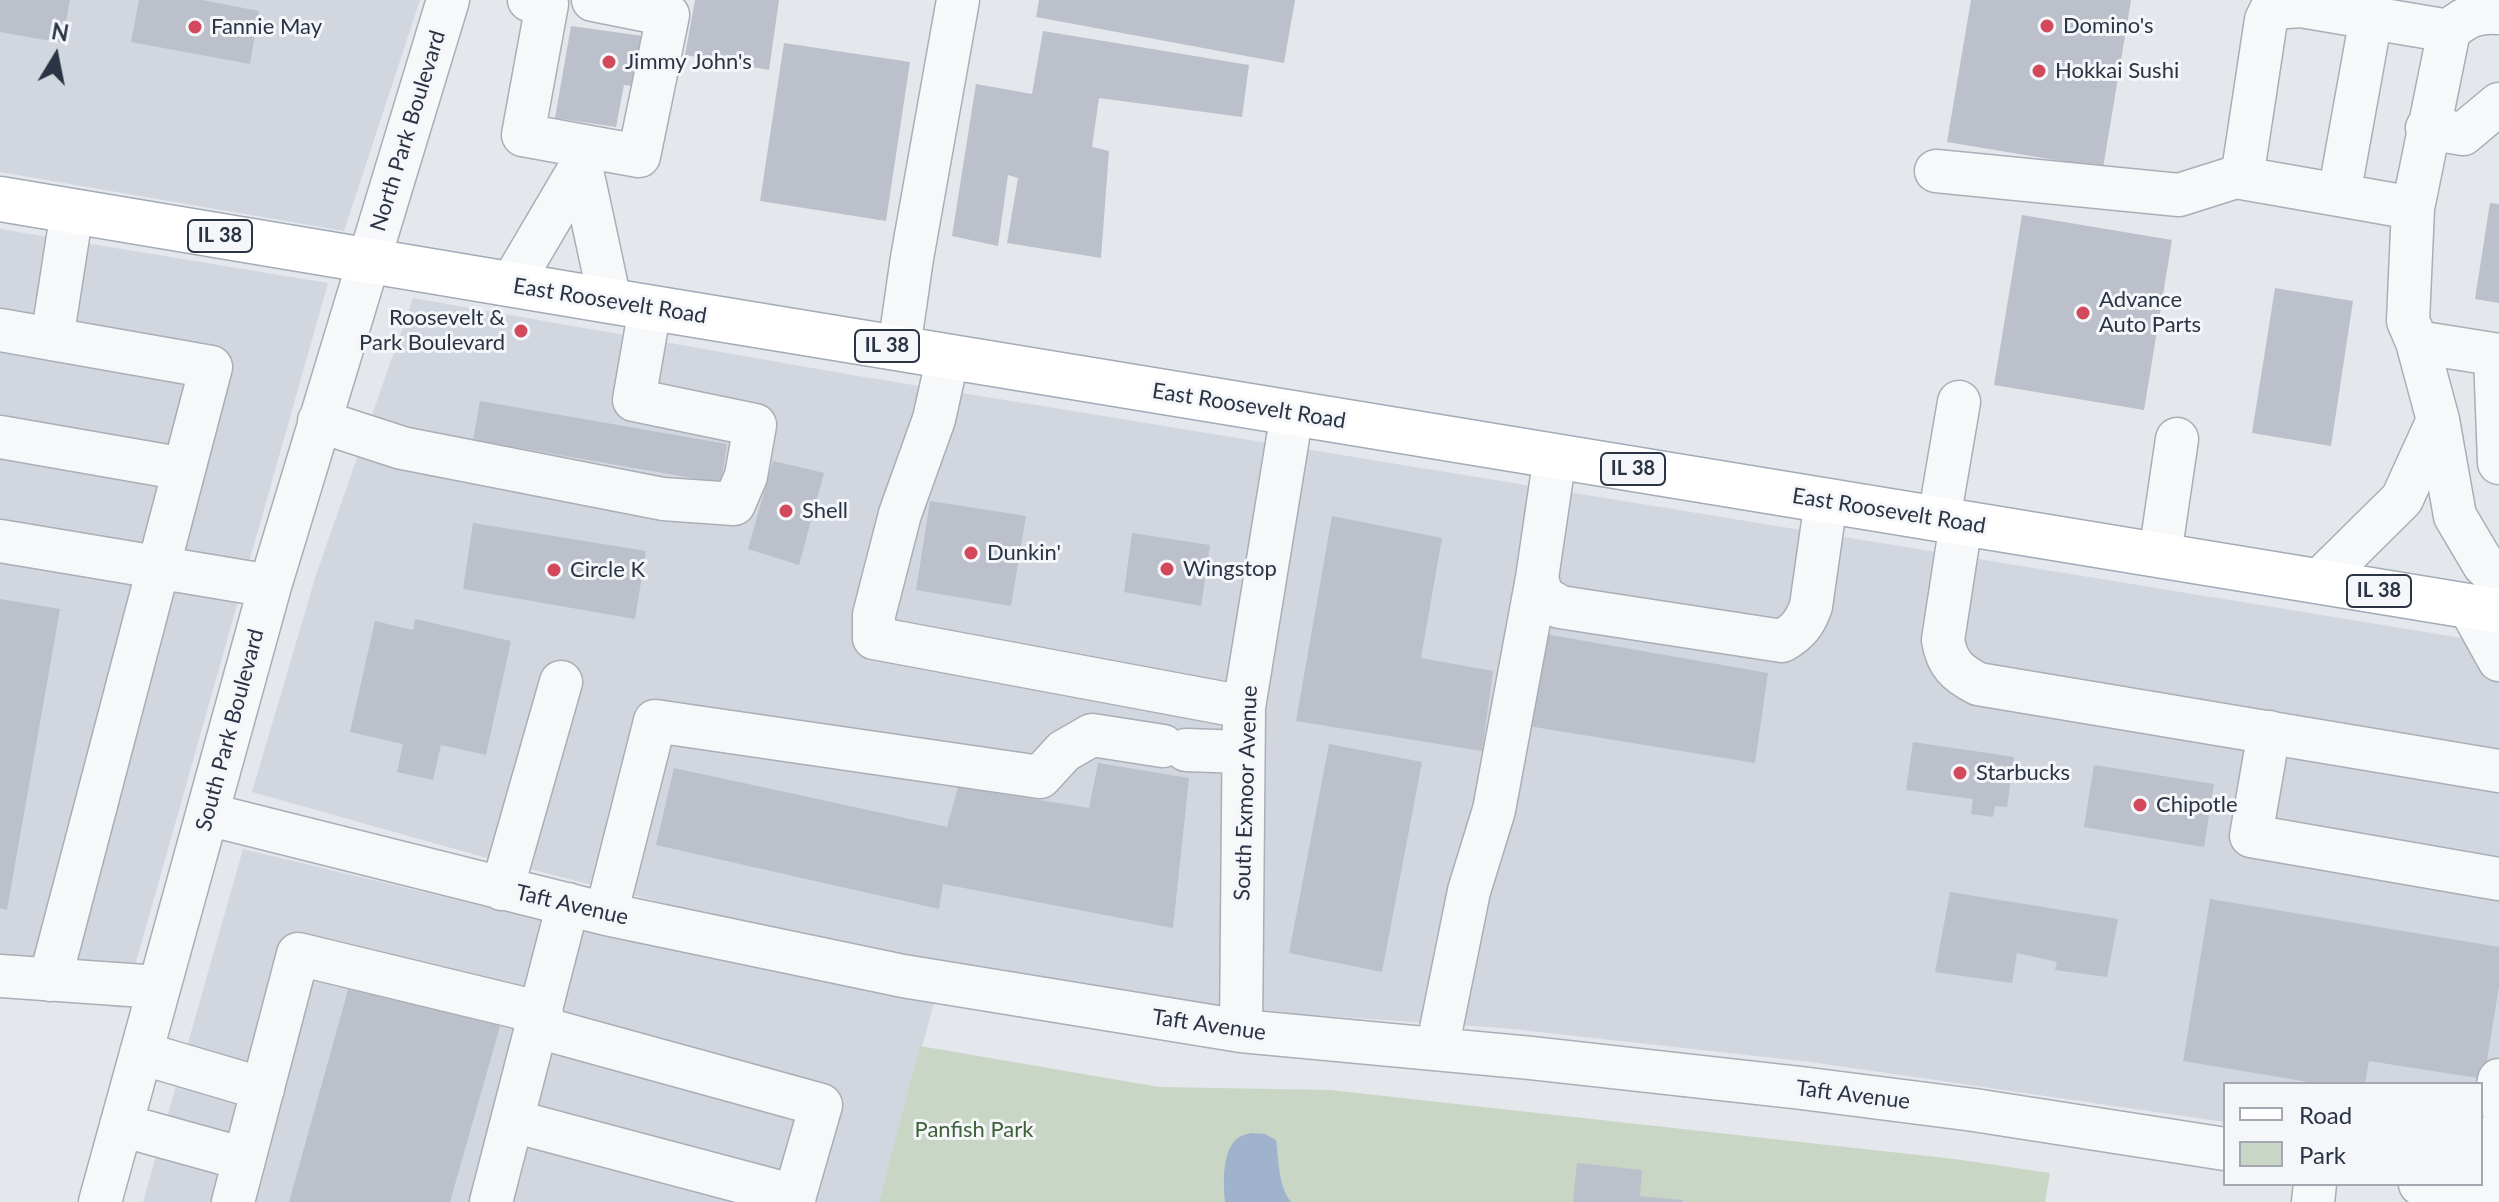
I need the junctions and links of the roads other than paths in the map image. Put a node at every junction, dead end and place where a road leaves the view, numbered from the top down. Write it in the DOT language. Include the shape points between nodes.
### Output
graph roads {
  1 [pos="448,0"];
  2 [pos="593,0"];
  3 [pos="958,0"];
  4 [pos="543,1"];
  5 [pos="2499,13"];
  6 [pos="2371,18"];
  7 [pos="2449,31"];
  8 [pos="2499,104"];
  9 [pos="2463,134"];
  10 [pos="583,156"];
  11 [pos="1936,171"];
  12 [pos="2242,178"];
  13 [pos="2339,195"];
  14 [pos="0,199"];
  15 [pos="2413,208"];
  16 [pos="72,211"];
  17 [pos="368,261"];
  18 [pos="511,285"];
  19 [pos="630,304"];
  20 [pos="0,330"];
  21 [pos="52,339"];
  22 [pos="2417,342"];
  23 [pos="899,348"];
  24 [pos="2497,355"];
  25 [pos="948,356"];
  26 [pos="1959,402"];
  27 [pos="1292,413"];
  28 [pos="2438,420"];
  29 [pos="319,421"];
  30 [pos="0,437"];
  31 [pos="2177,439"];
  32 [pos="1555,456"];
  33 [pos="2499,463"];
  34 [pos="184,469"];
  35 [pos="1826,501"];
  36 [pos="1950,521"];
  37 [pos="0,541"];
  38 [pos="2160,555"];
  39 [pos="158,567"];
  40 [pos="1537,578"];
  41 [pos="2319,581"];
  42 [pos="270,586"];
  43 [pos="2489,599"];
  44 [pos="2499,660"];
  45 [pos="561,682"];
  46 [pos="1244,707"];
  47 [pos="2269,732"];
  48 [pos="1243,752"];
  49 [pos="2499,771"];
  50 [pos="207,814"];
  51 [pos="2499,879"];
  52 [pos="502,889"];
  53 [pos="587,909"];
  54 [pos="0,976"];
  55 [pos="50,980"];
  56 [pos="159,987"];
  57 [pos="540,1020"];
  58 [pos="1241,1031"];
  59 [pos="1437,1049"];
  60 [pos="141,1053"];
  61 [pos="2499,1080"];
  62 [pos="263,1089"];
  63 [pos="2499,1102"];
  64 [pos="513,1121"];
  65 [pos="121,1125"];
  66 [pos="2499,1131"];
  67 [pos="2223,1149"];
  68 [pos="244,1159"];
  69 [pos="2430,1186"];
  70 [pos="2492,1198"];
  71 [pos="794,1199"];
  72 [pos="100,1202"];
  73 [pos="233,1202"];
  74 [pos="491,1202"];
  1 -- 17 [label="street, North Park Boulevard"];
  2 -- 10 [label="street" via="668,15 639,156"];
  3 -- 23 [label="street"];
  4 -- 10 [label="street" via="523,135"];
  5 -- 7 [label="street" via="2467,16"];
  6 -- 7 [label="street"];
  6 -- 12 [label="street" via="2290,5 2269,12"];
  6 -- 13 [label="street"];
  7 -- 9 [label="street"];
  8 -- 9 [label="street"];
  9 -- 15 [label="street"];
  10 -- 18 [label="street"];
  10 -- 19 [label="street"];
  11 -- 12 [label="street" via="2179,195"];
  12 -- 13 [label="street"];
  13 -- 15 [label="street"];
  14 -- 16 [label="main road, East Roosevelt Road / IL 38"];
  15 -- 22 [label="street" via="2408,321"];
  16 -- 17 [label="main road, East Roosevelt Road / IL 38"];
  16 -- 21 [label="street"];
  17 -- 18 [label="main road, East Roosevelt Road / IL 38"];
  17 -- 29 [label="street, South Park Boulevard"];
  18 -- 19 [label="main road, East Roosevelt Road / IL 38"];
  19 -- 23 [label="main road, East Roosevelt Road / IL 38"];
  19 -- 29 [label="street" via="634,400 755,425 746,476 734,504 663,499 402,448"];
  20 -- 21 [label="street"];
  21 -- 34 [label="street" via="211,367"];
  22 -- 24 [label="street"];
  22 -- 28 [label="street"];
  23 -- 25 [label="main road, East Roosevelt Road / IL 38"];
  24 -- 33 [label="street"];
  25 -- 27 [label="main road, East Roosevelt Road / IL 38"];
  25 -- 46 [label="street" via="874,615 874,638"];
  26 -- 36 [label="street"];
  27 -- 32 [label="main road, East Roosevelt Road / IL 38"];
  27 -- 46 [label="street, South Exmoor Avenue"];
  28 -- 41 [label="street" via="2402,499"];
  28 -- 43 [label="street" via="2455,516 2484,565"];
  29 -- 42 [label="street, South Park Boulevard"];
  30 -- 34 [label="street"];
  31 -- 38 [label="street"];
  32 -- 35 [label="main road, East Roosevelt Road / IL 38"];
  32 -- 40 [label="street"];
  34 -- 39 [label="street"];
  35 -- 36 [label="main road, East Roosevelt Road / IL 38"];
  35 -- 40 [label="street" via="1811,606 1796,634 1782,641 1560,607 1542,596"];
  36 -- 38 [label="main road, East Roosevelt Road / IL 38"];
  36 -- 47 [label="street" via="1943,640 1955,672 1978,684"];
  37 -- 39 [label="street"];
  38 -- 41 [label="main road, East Roosevelt Road / IL 38"];
  39 -- 42 [label="street"];
  39 -- 55 [label="street"];
  40 -- 59 [label="street" via="1494,810 1469,891"];
  41 -- 43 [label="main road, East Roosevelt Road / IL 38"];
  42 -- 50 [label="street, South Park Boulevard"];
  43 -- 44 [label="street"];
  45 -- 52 [label="street"];
  46 -- 48 [label="street, South Exmoor Avenue"];
  47 -- 49 [label="street"];
  47 -- 51 [label="street" via="2251,836"];
  48 -- 53 [label="street" via="1092,735 1064,751 1040,777 655,721"];
  48 -- 58 [label="street, South Exmoor Avenue"];
  50 -- 52 [label="street, Taft Avenue"];
  50 -- 56 [label="street, South Park Boulevard"];
  52 -- 53 [label="street, Taft Avenue"];
  53 -- 57 [label="street"];
  53 -- 58 [label="street, Taft Avenue" via="903,976"];
  54 -- 55 [label="street"];
  55 -- 56 [label="street"];
  56 -- 60 [label="street, South Park Boulevard"];
  57 -- 62 [label="street" via="298,954"];
  57 -- 64 [label="street"];
  57 -- 71 [label="street" via="821,1105"];
  58 -- 59 [label="street, Taft Avenue"];
  59 -- 67 [label="street, Taft Avenue" via="1801,1088"];
  60 -- 62 [label="street"];
  60 -- 65 [label="street, South Park Boulevard"];
  61 -- 63 [label="street"];
  62 -- 68 [label="street"];
  64 -- 71 [label="street"];
  64 -- 74 [label="street"];
  65 -- 68 [label="street"];
  65 -- 72 [label="street, South Park Boulevard"];
  66 -- 70 [label="street"];
  68 -- 73 [label="street"];
  69 -- 70 [label="street"];
}
